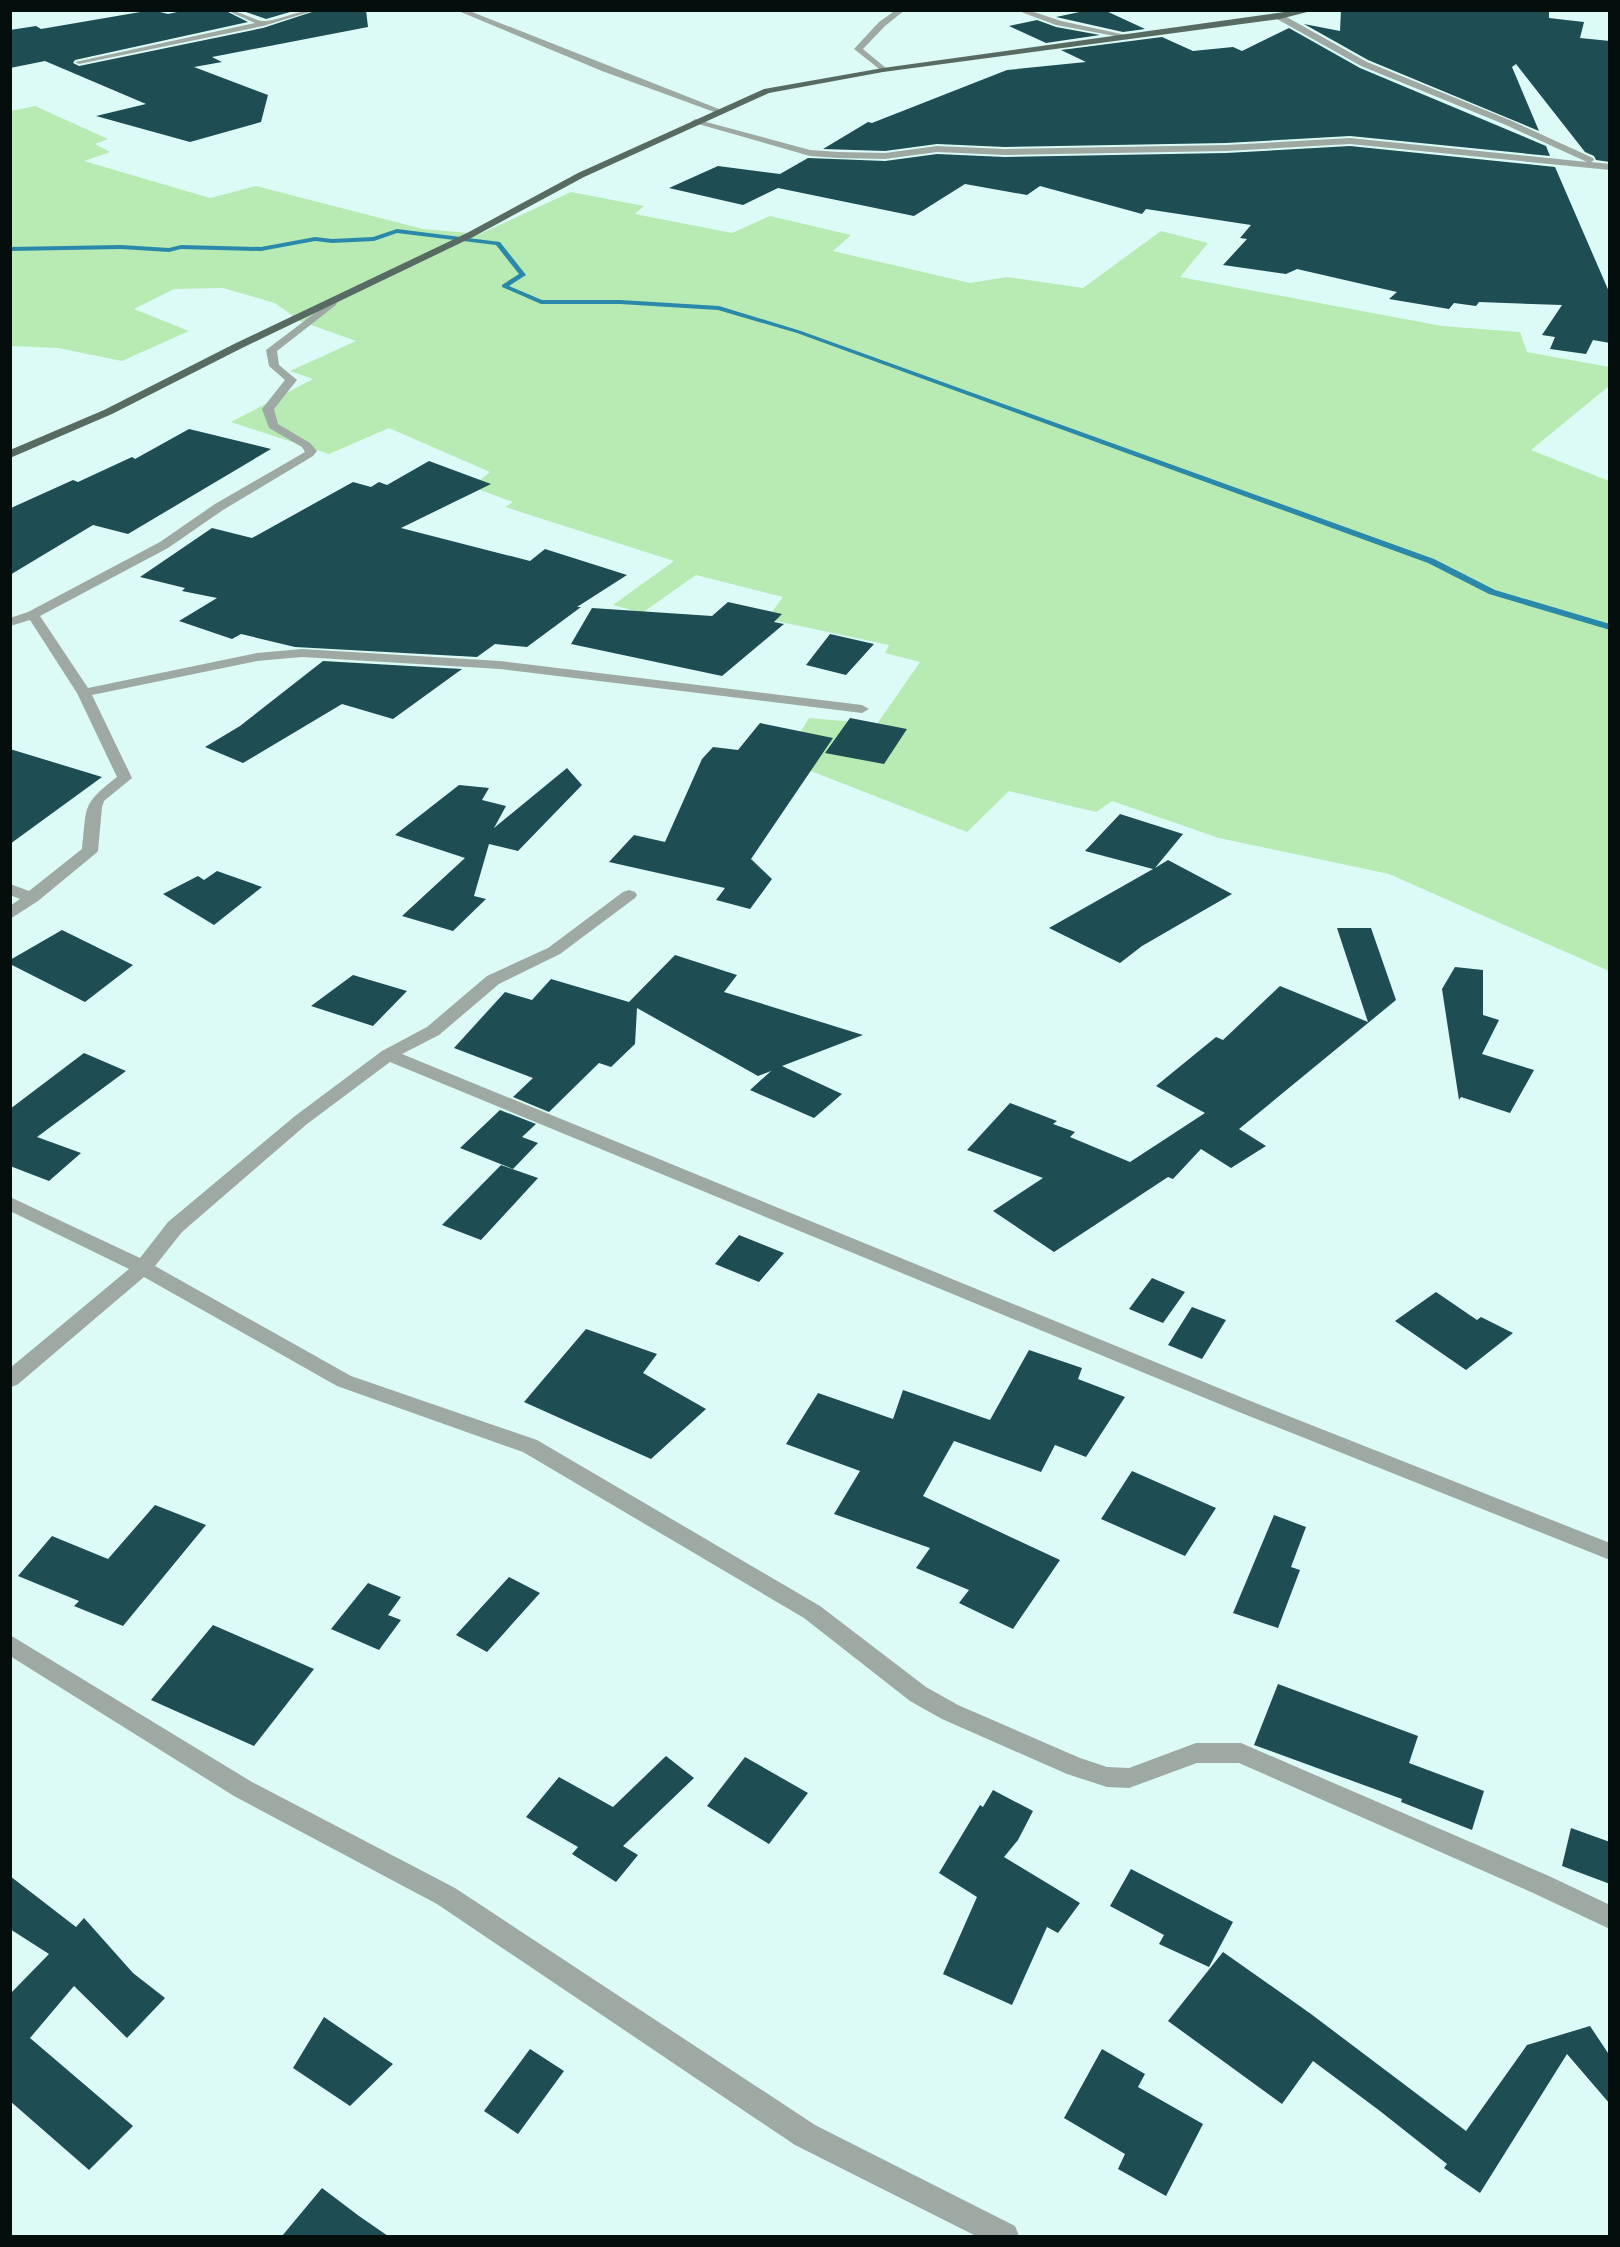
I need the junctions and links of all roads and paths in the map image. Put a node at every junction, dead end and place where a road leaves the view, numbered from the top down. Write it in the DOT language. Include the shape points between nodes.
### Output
graph roads {
  1 [pos="229,10"];
  2 [pos="313,10"];
  3 [pos="459,10"];
  4 [pos="902,10"];
  5 [pos="1019,10"];
  6 [pos="1312,10"];
  7 [pos="1280,17"];
  8 [pos="263,24"];
  9 [pos="1131,37"];
  10 [pos="79,62"];
  11 [pos="883,70"];
  12 [pos="720,111"];
  13 [pos="695,122"];
  14 [pos="1606,166"];
  15 [pos="332,303"];
  16 [pos="10,455"];
  17 [pos="33,615"];
  18 [pos="10,622"];
  19 [pos="84,693"];
  20 [pos="862,709"];
  21 [pos="10,889"];
  22 [pos="629,895"];
  23 [pos="32,897"];
  24 [pos="10,914"];
  25 [pos="388,1055"];
  26 [pos="10,1203"];
  27 [pos="143,1268"];
  28 [pos="10,1380"];
  29 [pos="1610,1552"];
  30 [pos="10,1644"];
  31 [pos="1610,1918"];
  32 [pos="1005,2236"];
  1 -- 8 [label="street"];
  2 -- 8 [label="street"];
  3 -- 12 [label="street"];
  4 -- 11 [label="street" via="858,49"];
  5 -- 9 [label="street" via="1059,23"];
  6 -- 7 [label="main road"];
  7 -- 9 [label="main road"];
  7 -- 14 [label="street" via="1364,64"];
  8 -- 10 [label="street"];
  9 -- 11 [label="main road"];
  11 -- 12 [label="main road" via="767,91"];
  12 -- 13 [label="main road"];
  13 -- 14 [label="street" via="810,153 831,155 885,156 937,149 1005,152 1226,148 1350,141"];
  13 -- 15 [label="main road" via="581,175 471,235"];
  15 -- 16 [label="main road"];
  15 -- 17 [label="street" via="271,350 274,366 291,380 268,409 273,426 306,445 309,454 164,545"];
  17 -- 18 [label="street"];
  17 -- 19 [label="street"];
  19 -- 20 [label="street" via="246,659 302,653 500,665"];
  19 -- 23 [label="street" via="125,778 98,799 94,807 90,851"];
  21 -- 23 [label="street"];
  22 -- 25 [label="street" via="567,943 493,980 434,1031"];
  23 -- 24 [label="street"];
  25 -- 27 [label="street" via="287,1131 184,1219"];
  25 -- 29 [label="street" via="1218,1396"];
  26 -- 27 [label="street"];
  27 -- 28 [label="street"];
  27 -- 31 [label="street" via="344,1381 530,1446 812,1612 918,1694 961,1717 1107,1777 1129,1778 1196,1753 1241,1753"];
  30 -- 32 [label="street" via="243,1789 446,1896 804,2135"];
}
